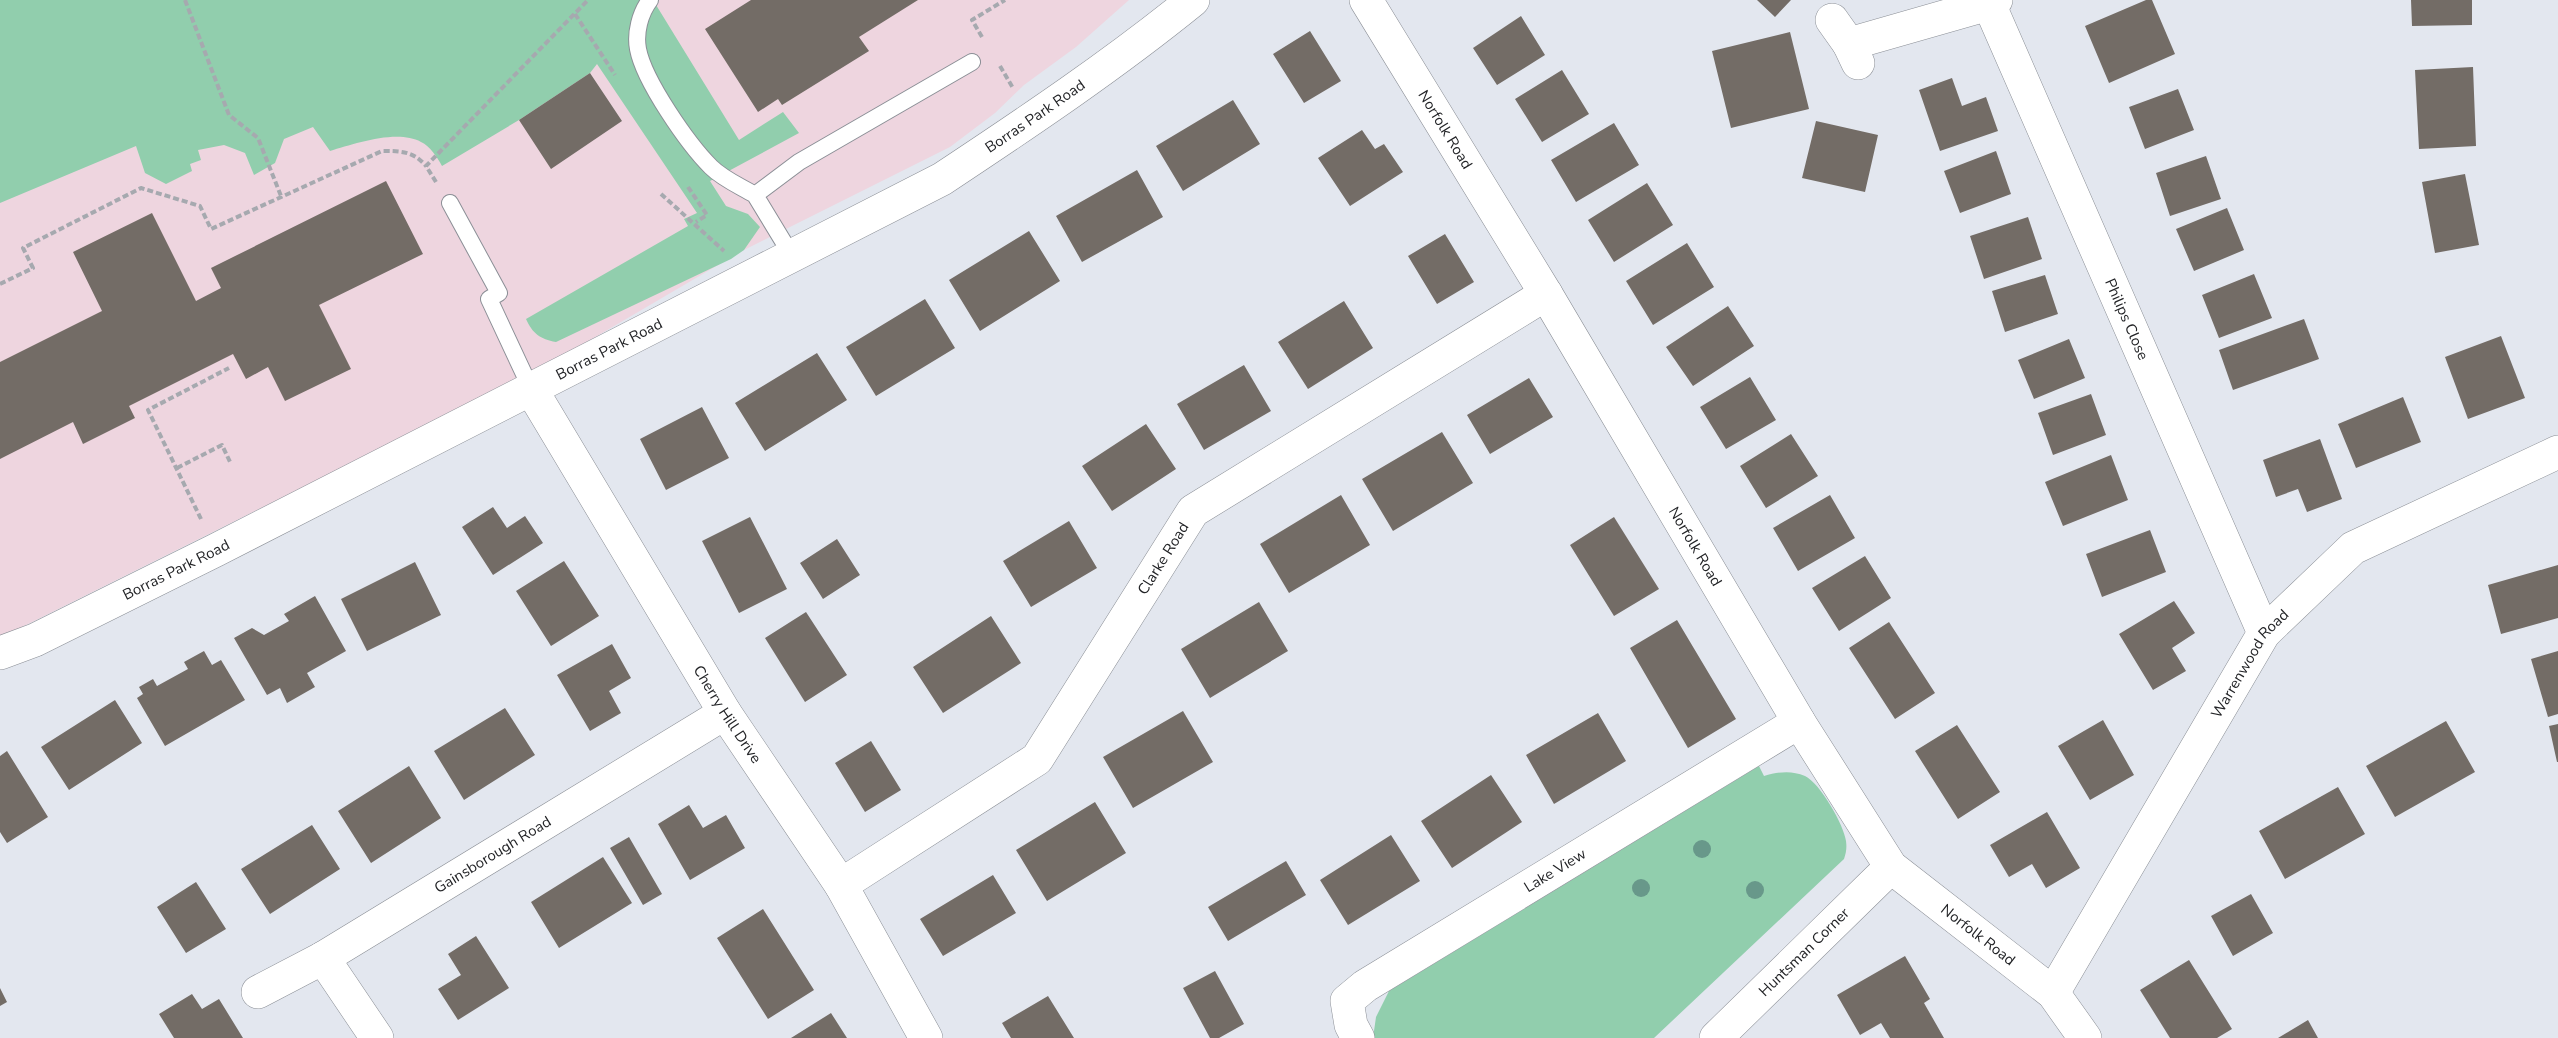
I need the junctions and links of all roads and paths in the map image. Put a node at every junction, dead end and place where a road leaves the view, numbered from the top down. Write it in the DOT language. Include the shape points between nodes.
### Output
graph roads {
  1 [pos="185,0"];
  2 [pos="588,0"];
  3 [pos="650,0"];
  4 [pos="1192,0"];
  5 [pos="1366,0"];
  6 [pos="1993,2"];
  7 [pos="1846,42"];
  8 [pos="972,62"];
  9 [pos="426,166"];
  10 [pos="662,194"];
  11 [pos="755,195"];
  12 [pos="281,196"];
  13 [pos="450,203"];
  14 [pos="792,256"];
  15 [pos="751,277"];
  16 [pos="0,284"];
  17 [pos="1546,294"];
  18 [pos="230,368"];
  19 [pos="531,389"];
  20 [pos="2558,452"];
  21 [pos="231,464"];
  22 [pos="177,468"];
  23 [pos="216,550"];
  24 [pos="2264,633"];
  25 [pos="0,653"];
  26 [pos="725,713"];
  27 [pos="1799,722"];
  28 [pos="1891,867"];
  29 [pos="841,885"];
  30 [pos="323,958"];
  31 [pos="258,992"];
  32 [pos="2053,993"];
  33 [pos="377,1038"];
  34 [pos="926,1038"];
  35 [pos="1358,1038"];
  36 [pos="1716,1038"];
  37 [pos="2085,1038"];
  1 -- 12 [label="path" via="229,115 258,138"];
  2 -- 9 [label="path"];
  3 -- 11 [label="lane" via="638,34 638,48 647,72 672,116 705,160 720,175"];
  4 -- 14 [label="street, Borras Park Road" via="1153,33 942,179"];
  5 -- 17 [label="street, Norfolk Road"];
  6 -- 7 [label="street, Philips Close"];
  6 -- 24 [label="street, Philips Close"];
  8 -- 11 [label="lane" via="799,162"];
  9 -- 12 [label="path" via="417,156 403,150 382,151"];
  9 -- 13 [label="path"];
  10 -- 15 [label="path"];
  11 -- 14 [label="lane"];
  12 -- 16 [label="path" via="211,229 200,206 141,188 23,248 33,268"];
  13 -- 19 [label="lane" via="499,293 489,299"];
  14 -- 15 [label="street, Borras Park Road"];
  15 -- 19 [label="street, Borras Park Road"];
  17 -- 27 [label="street, Norfolk Road"];
  17 -- 29 [label="street, Clarke Road" via="1193,511 1037,759"];
  18 -- 22 [label="path" via="148,410"];
  19 -- 23 [label="street, Borras Park Road"];
  19 -- 26 [label="street, Cherry Hill Drive"];
  20 -- 24 [label="street, Warrenwood Road" via="2353,548"];
  21 -- 22 [label="path" via="222,445"];
  22 -- 23 [label="path"];
  23 -- 25 [label="street, Borras Park Road" via="35,640"];
  24 -- 32 [label="street, Warrenwood Road"];
  26 -- 29 [label="street, Cherry Hill Drive"];
  26 -- 30 [label="street, Gainsborough Road"];
  27 -- 28 [label="street, Norfolk Road"];
  27 -- 35 [label="street, Lake View" via="1365,986 1347,1001"];
  28 -- 32 [label="street, Norfolk Road"];
  28 -- 36 [label="street, Huntsman Corner"];
  29 -- 34 [label="street, Cherry Hill Drive"];
  30 -- 31 [label="street, Gainsborough Road"];
  30 -- 33 [label="street"];
  32 -- 37 [label="street, Norfolk Road"];
}
